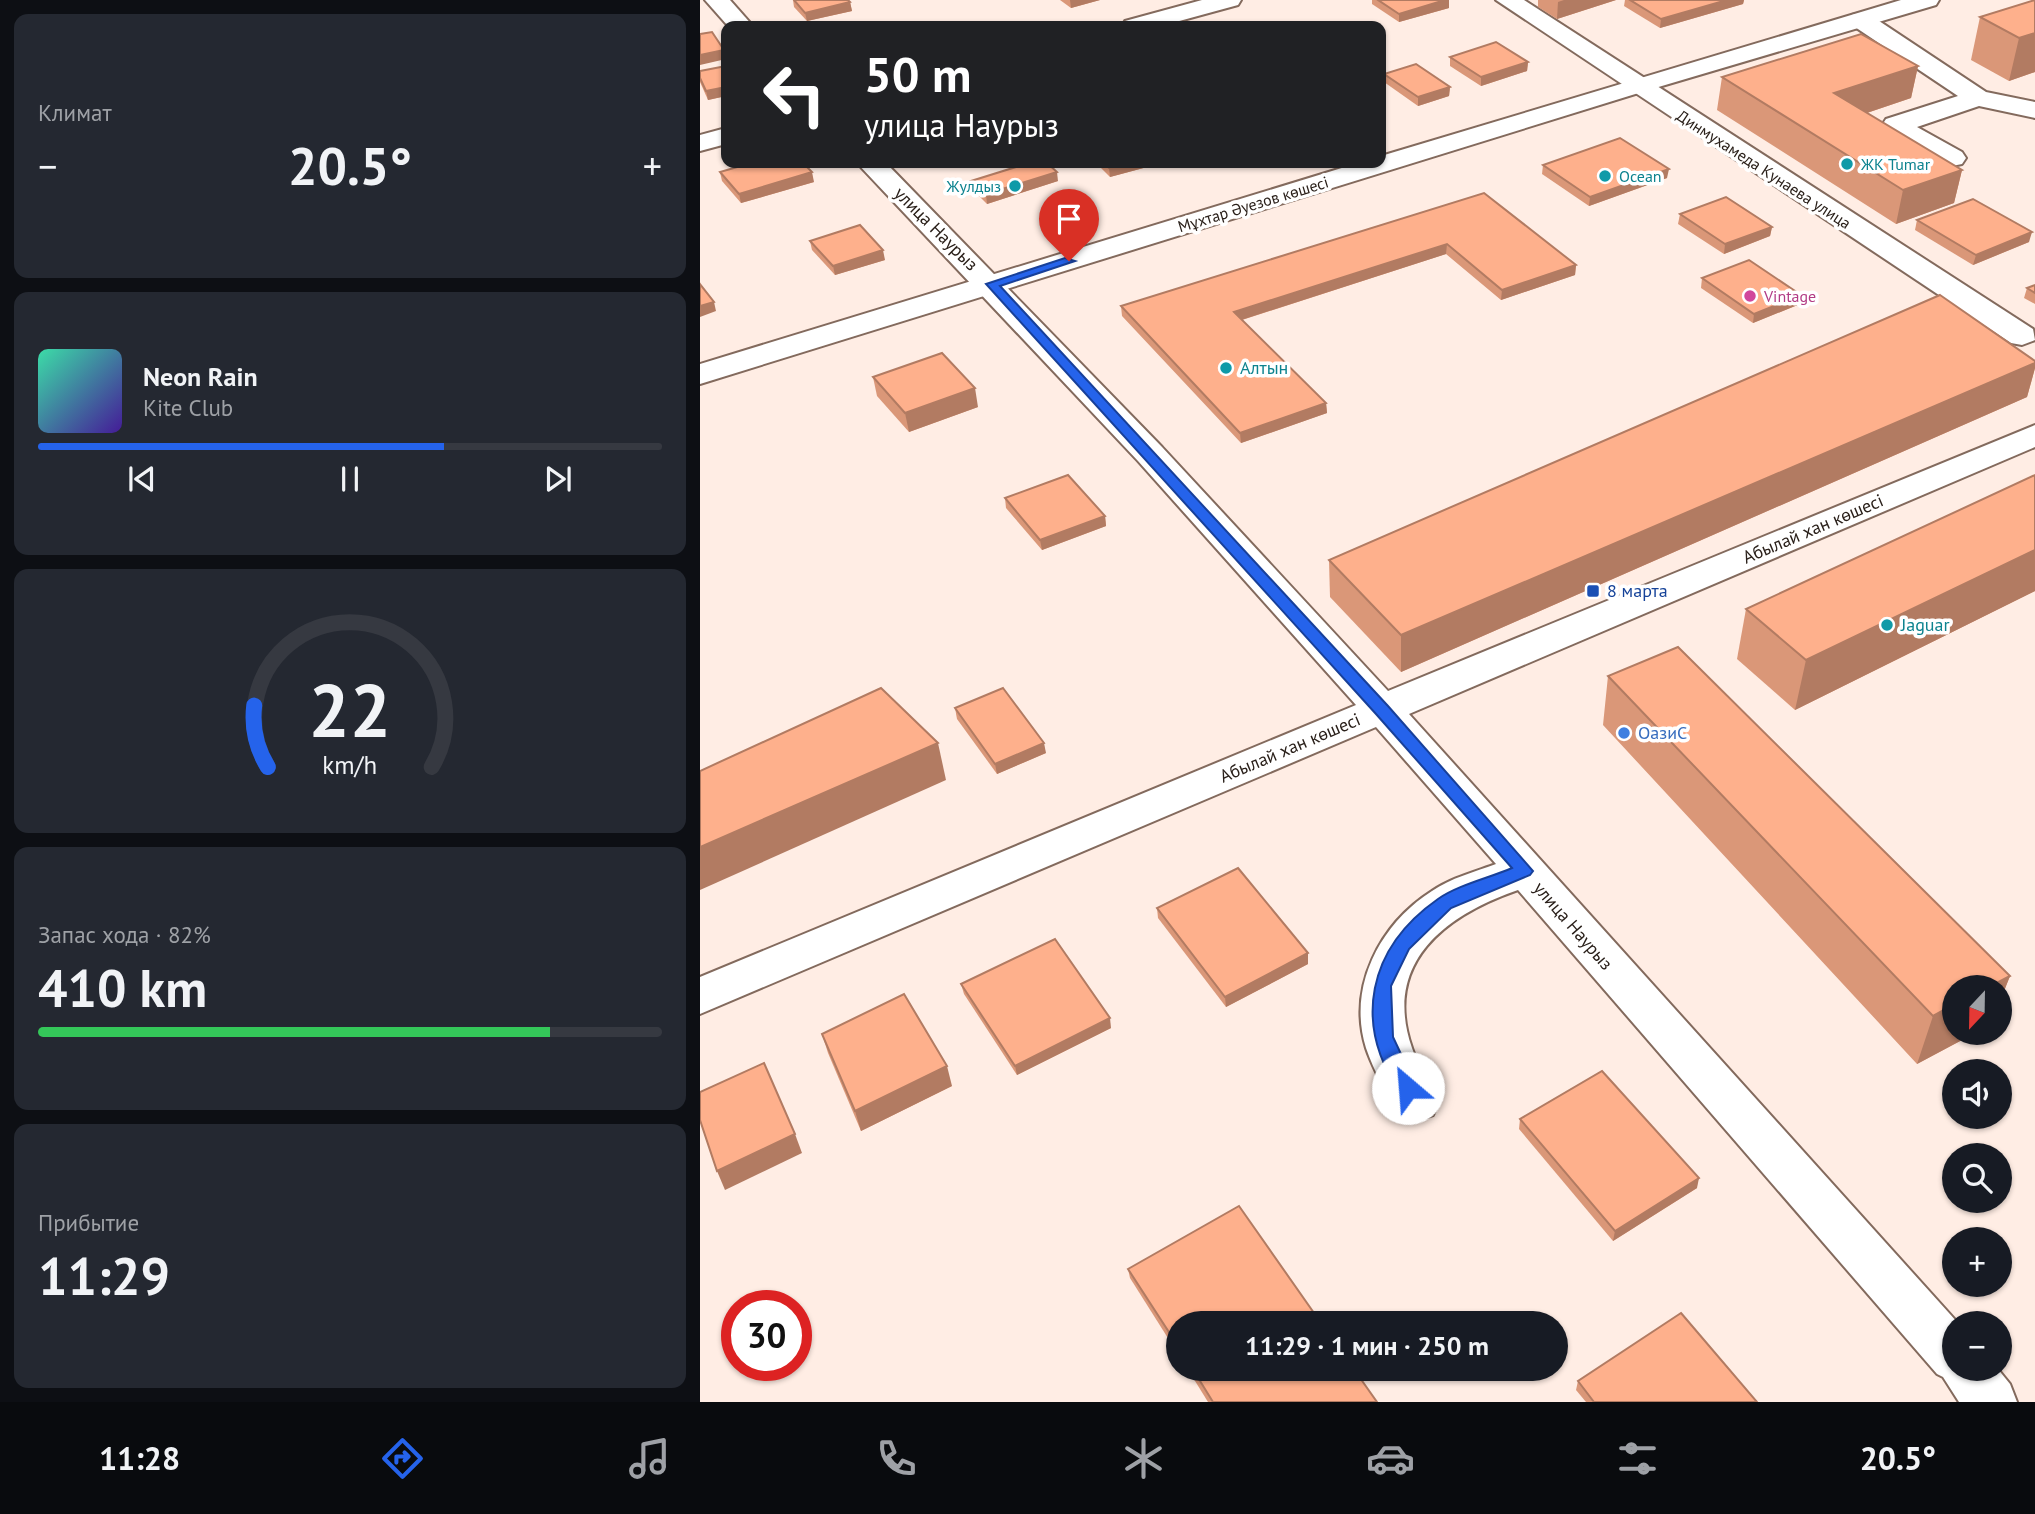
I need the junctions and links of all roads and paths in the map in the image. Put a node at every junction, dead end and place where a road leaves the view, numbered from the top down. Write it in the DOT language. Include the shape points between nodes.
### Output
graph roads {
  1 [pos="717,0"];
  2 [pos="1229,0"];
  3 [pos="1508,0"];
  4 [pos="1927,0"];
  5 [pos="1861,20"];
  6 [pos="736,21"];
  7 [pos="1152,21"];
  8 [pos="1636,86"];
  9 [pos="1978,98"];
  10 [pos="2035,110"];
  11 [pos="721,137"];
  12 [pos="700,143"];
  13 [pos="1952,158"];
  14 [pos="1386,163"];
  15 [pos="876,168"];
  16 [pos="1369,168"];
  17 [pos="992,284"];
  18 [pos="2022,337"];
  19 [pos="700,374"];
  20 [pos="2035,435"];
  21 [pos="1382,710"];
  22 [pos="1524,871"];
  23 [pos="700,996"];
  24 [pos="1416,1101"];
  25 [pos="1942,1342"];
  26 [pos="1975,1381"];
  27 [pos="1990,1402"];
  1 -- 6 [label="street"];
  2 -- 7 [label="street"];
  3 -- 8 [label="street, Динмухамеда Кунаева улица"];
  4 -- 5 [label="street, Мұхтар Әуезов көшесі"];
  5 -- 8 [label="street, Мұхтар Әуезов көшесі"];
  5 -- 9 [label="street"];
  8 -- 14 [label="street, Мұхтар Әуезов көшесі"];
  8 -- 18 [label="street, Динмухамеда Кунаева улица"];
  9 -- 10 [label="street"];
  9 -- 13 [label="street" via="1895,125"];
  11 -- 12 [label="street"];
  15 -- 17 [label="street, улица Наурыз"];
  16 -- 17 [label="street, Мұхтар Әуезов көшесі"];
  17 -- 19 [label="street, Мұхтар Әуезов көшесі"];
  17 -- 21 [label="street, улица Наурыз"];
  20 -- 21 [label="street, Абылай хан көшесі"];
  21 -- 22 [label="street, улица Наурыз"];
  21 -- 23 [label="street, Абылай хан көшесі"];
  22 -- 24 [label="street" via="1445,903 1402,944 1381,986 1383,1037 1399,1076"];
  22 -- 25 [label="street, улица Наурыз"];
  26 -- 27 [label="street"];
}
